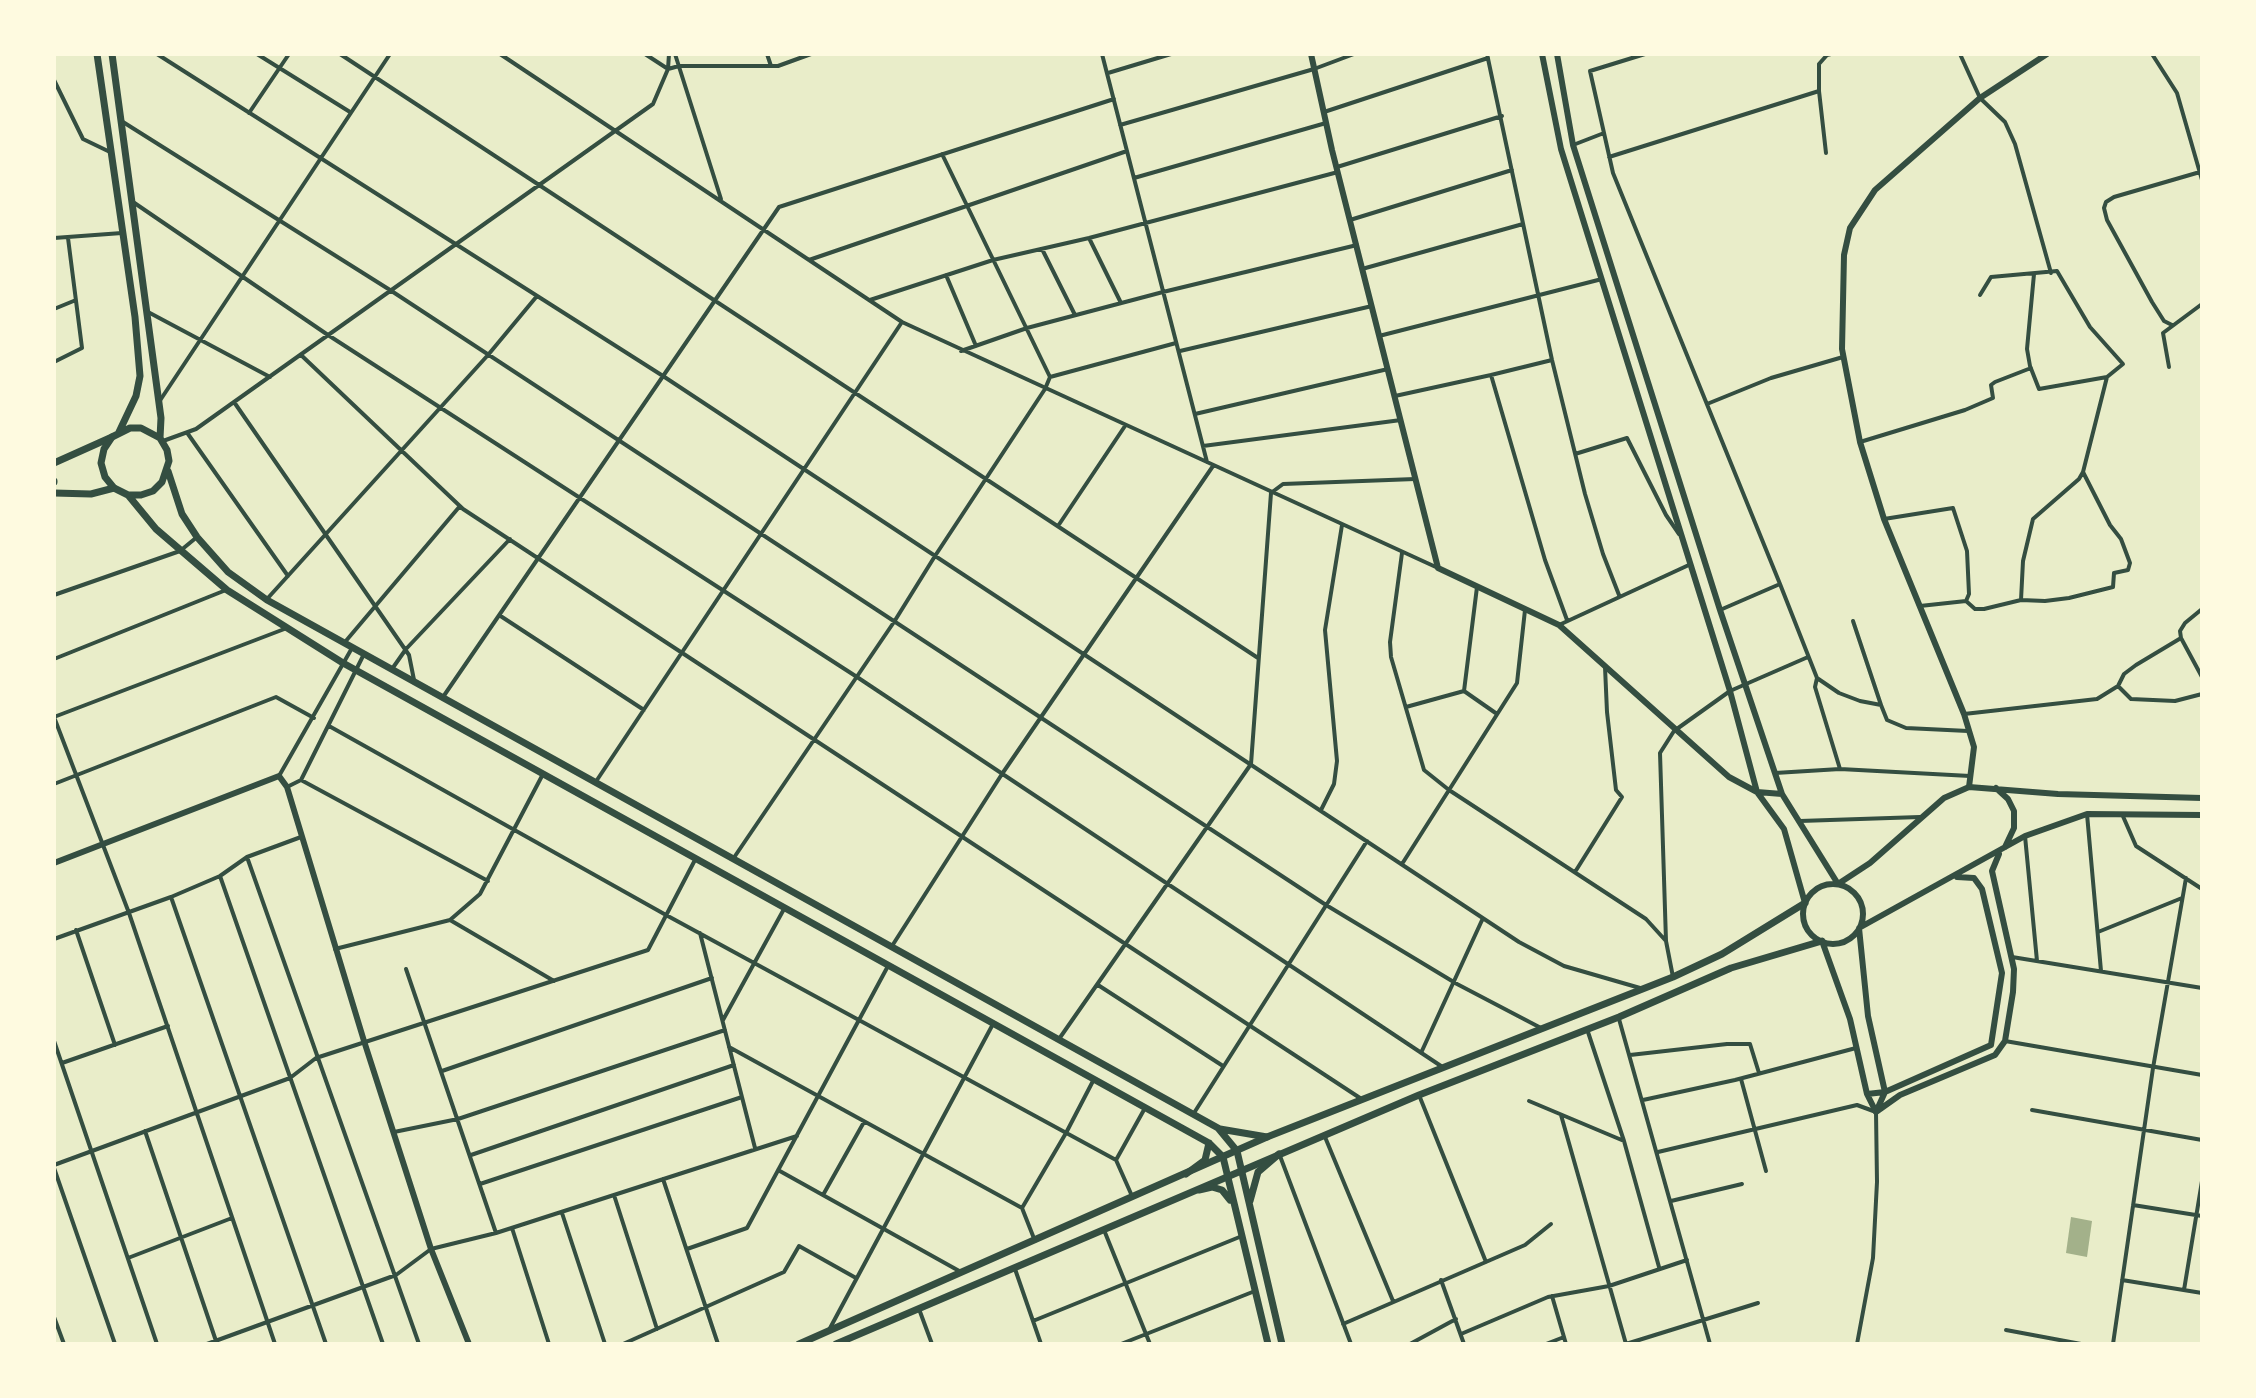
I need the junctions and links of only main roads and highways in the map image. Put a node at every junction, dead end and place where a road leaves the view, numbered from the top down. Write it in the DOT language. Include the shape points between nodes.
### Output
graph roads {
  1 [pos="97,54"];
  2 [pos="112,54"];
  3 [pos="1311,54"];
  4 [pos="1542,54"];
  5 [pos="1557,54"];
  6 [pos="2047,54"];
  7 [pos="116,434"];
  8 [pos="161,440"];
  9 [pos="54,463"];
  10 [pos="168,471"];
  11 [pos="114,488"];
  12 [pos="54,493"];
  13 [pos="128,495"];
  14 [pos="1969,787"];
  15 [pos="1995,788"];
  16 [pos="1757,792"];
  17 [pos="1782,794"];
  18 [pos="2202,798"];
  19 [pos="2202,815"];
  20 [pos="2002,850"];
  21 [pos="54,863"];
  22 [pos="1955,877"];
  23 [pos="1838,884"];
  24 [pos="1805,903"];
  25 [pos="1859,928"];
  26 [pos="1822,941"];
  27 [pos="2005,1041"];
  28 [pos="1991,1045"];
  29 [pos="1885,1092"];
  30 [pos="1867,1094"];
  31 [pos="1876,1112"];
  32 [pos="1218,1128"];
  33 [pos="1267,1137"];
  34 [pos="1209,1143"];
  35 [pos="1237,1151"];
  36 [pos="1279,1154"];
  37 [pos="1223,1157"];
  38 [pos="1241,1171"];
  39 [pos="1186,1174"];
  40 [pos="1227,1178"];
  41 [pos="1199,1190"];
  42 [pos="1250,1207"];
  43 [pos="1236,1214"];
  44 [pos="469,1344"];
  45 [pos="799,1344"];
  46 [pos="836,1344"];
  47 [pos="1268,1344"];
  48 [pos="1282,1344"];
  1 -- 7 [label="main road" via="140,376"];
  2 -- 8 [label="main road"];
  3 -- 16 [label="main road" via="1438,568 1559,625 1674,731 1729,777"];
  4 -- 16 [label="main road" via="1561,149 1685,542"];
  5 -- 17 [label="main road" via="1573,145"];
  6 -- 14 [label="main road" via="1980,98 1875,190 1850,228 1844,255 1843,357 1860,442 1884,519 1964,714 1974,747"];
  7 -- 8 [label="main road" via="141,428"];
  7 -- 9 [label="main road"];
  7 -- 11 [label="main road" via="101,463"];
  8 -- 10 [label="main road"];
  10 -- 13 [label="main road" via="153,491"];
  10 -- 32 [label="main road" via="182,514 197,537 228,572 267,600"];
  11 -- 12 [label="main road" via="91,494"];
  11 -- 13 [label="main road"];
  13 -- 34 [label="main road" via="156,529 227,590 343,663"];
  14 -- 15 [label="main road"];
  14 -- 23 [label="main road" via="1944,798"];
  15 -- 18 [label="main road"];
  15 -- 20 [label="main road" via="2014,811 2014,828"];
  16 -- 17 [label="main road"];
  16 -- 24 [label="main road" via="1784,829"];
  17 -- 23 [label="main road"];
  19 -- 20 [label="main road" via="2087,814"];
  20 -- 22 [label="main road"];
  20 -- 27 [label="main road" via="1992,871 2014,969"];
  21 -- 44 [label="main road" via="279,776 287,787 431,1249"];
  22 -- 25 [label="main road"];
  22 -- 28 [label="main road" via="1974,878 1982,889 2002,973"];
  23 -- 24 [label="main road" via="1818,888"];
  23 -- 25 [label="main road" via="1860,900"];
  24 -- 26 [label="main road" via="1808,930"];
  24 -- 33 [label="main road" via="1673,977"];
  25 -- 26 [label="main road" via="1847,940"];
  25 -- 29 [label="main road" via="1868,1016"];
  26 -- 30 [label="main road" via="1850,1019"];
  26 -- 36 [label="main road" via="1731,968"];
  27 -- 28 [label="main road"];
  27 -- 31 [label="main road" via="1995,1055 1900,1095"];
  28 -- 29 [label="main road"];
  29 -- 30 [label="main road"];
  29 -- 31 [label="main road"];
  30 -- 31 [label="main road"];
  32 -- 33 [label="main road"];
  32 -- 35 [label="main road"];
  33 -- 35 [label="main road"];
  34 -- 37 [label="main road"];
  34 -- 39 [label="main road" via="1205,1160"];
  35 -- 37 [label="main road"];
  35 -- 38 [label="main road"];
  36 -- 38 [label="main road"];
  36 -- 42 [label="main road" via="1258,1172"];
  37 -- 39 [label="main road"];
  37 -- 40 [label="main road"];
  38 -- 40 [label="main road"];
  38 -- 42 [label="main road"];
  39 -- 45 [label="main road"];
  40 -- 41 [label="main road"];
  40 -- 43 [label="main road"];
  41 -- 43 [label="main road" via="1222,1190"];
  41 -- 46 [label="main road"];
  42 -- 48 [label="main road"];
  43 -- 47 [label="main road"];
}
